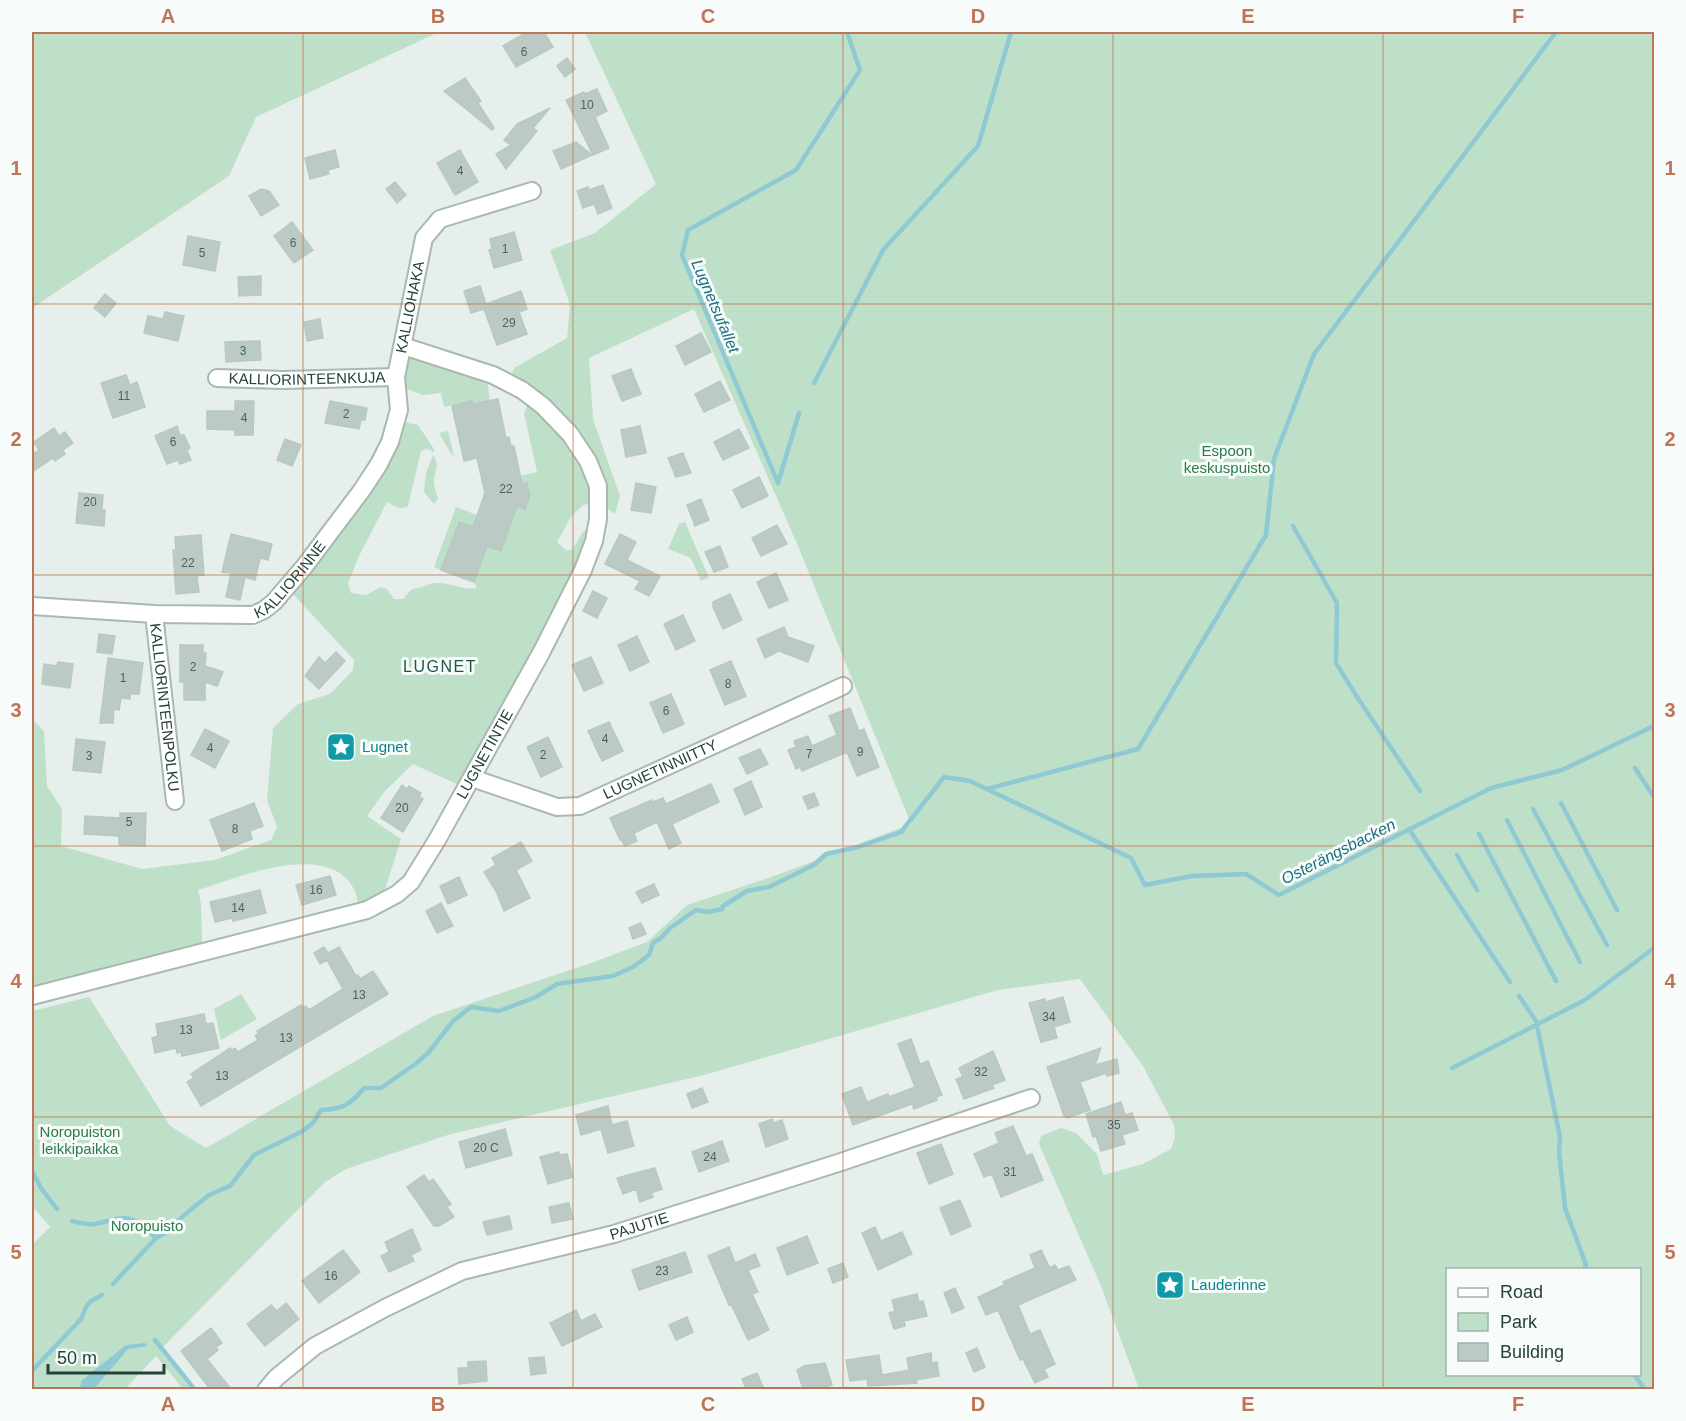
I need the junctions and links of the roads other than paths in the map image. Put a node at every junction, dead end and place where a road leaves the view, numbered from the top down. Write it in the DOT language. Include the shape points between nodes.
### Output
graph roads {
  1 [pos="532,191"];
  2 [pos="403,346"];
  3 [pos="396,376"];
  4 [pos="217,378"];
  5 [pos="32,606"];
  6 [pos="154,614"];
  7 [pos="843,686"];
  8 [pos="472,778"];
  9 [pos="174,801"];
  10 [pos="32,996"];
  11 [pos="1032,1098"];
  12 [pos="266,1389"];
  1 -- 2 [label="street, KALLIOHAKA" via="440,219 424,238"];
  2 -- 3 [label="street, KALLIOHAKA"];
  2 -- 8 [label="street, LUGNETINTIE" via="493,375 522,390 570,434 588,461 598,486 598,519 583,570"];
  3 -- 4 [label="street, KALLIORINTEENKUJA" via="283,381"];
  3 -- 6 [label="street, KALLIORINNE" via="399,410 379,464 274,602 253,615"];
  5 -- 6 [label="street, KALLIORINNE"];
  6 -- 9 [label="street, KALLIORINTEENPOLKU"];
  7 -- 8 [label="street, LUGNETINNIITTY" via="580,806 557,807"];
  8 -- 10 [label="street, LUGNETINTIE" via="411,882 367,910"];
  11 -- 12 [label="street, PAJUTIE" via="614,1233 462,1271 315,1346"];
}
